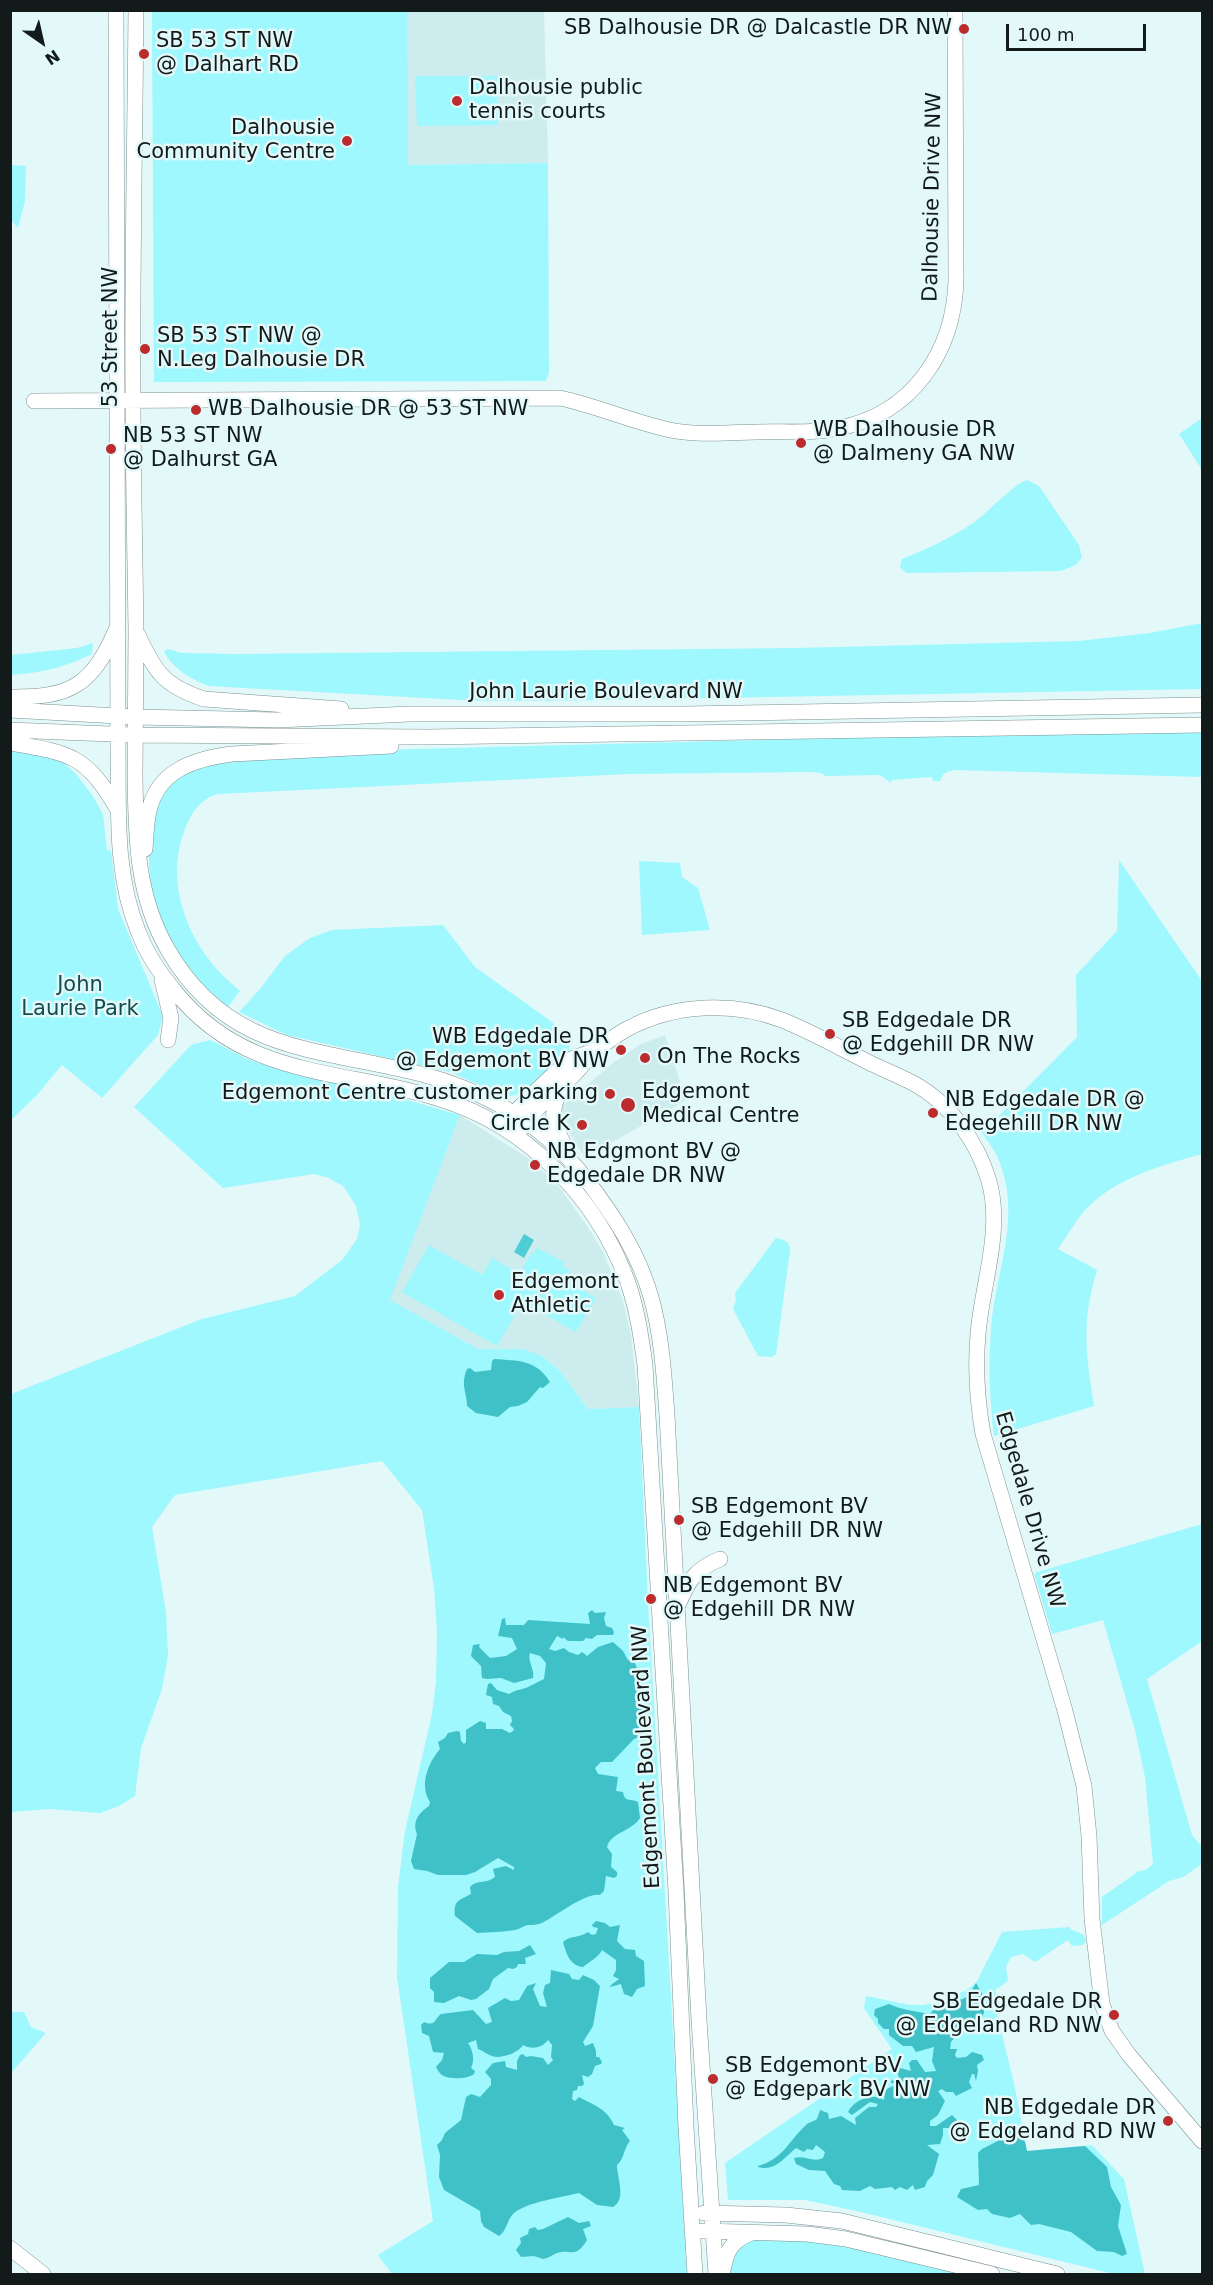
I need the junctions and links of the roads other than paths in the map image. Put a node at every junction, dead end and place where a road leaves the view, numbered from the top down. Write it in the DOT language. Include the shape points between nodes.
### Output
graph roads {
  1 [pos="116,10"];
  2 [pos="136,10"];
  3 [pos="955,10"];
  4 [pos="116,400"];
  5 [pos="133,400"];
  6 [pos="34,401"];
  7 [pos="118,625"];
  8 [pos="136,630"];
  9 [pos="10,697"];
  10 [pos="1203,705"];
  11 [pos="10,710"];
  12 [pos="410,714"];
  13 [pos="118,716"];
  14 [pos="136,717"];
  15 [pos="1203,725"];
  16 [pos="10,730"];
  17 [pos="118,735"];
  18 [pos="135,735"];
  19 [pos="427,737"];
  20 [pos="10,742"];
  21 [pos="119,812"];
  22 [pos="142,879"];
  23 [pos="160,974"];
  24 [pos="168,1040"];
  25 [pos="592,1052"];
  26 [pos="560,1090"];
  27 [pos="521,1117"];
  28 [pos="500,1127"];
  29 [pos="516,1137"];
  30 [pos="575,1164"];
  31 [pos="720,1559"];
  32 [pos="677,1608"];
  33 [pos="1203,2141"];
  34 [pos="693,2213"];
  35 [pos="712,2213"];
  36 [pos="694,2231"];
  37 [pos="713,2231"];
  38 [pos="754,2232"];
  39 [pos="10,2248"];
  40 [pos="43,2274"];
  41 [pos="695,2274"];
  42 [pos="716,2274"];
  43 [pos="722,2274"];
  44 [pos="992,2274"];
  45 [pos="1057,2274"];
  1 -- 4 [label="main road, 53 Street NW"];
  2 -- 5 [label="main road, 53 Street NW"];
  3 -- 5 [label="main road, Dalhousie Drive NW" via="953,314 944,343 924,376 896,403 874,416 852,425 818,431 687,432 560,398"];
  4 -- 5 [label="main road, Dalhousie Drive NW"];
  4 -- 6 [label="main road, Dalhousie Drive NW"];
  4 -- 7 [label="main road, 53 Street NW"];
  5 -- 8 [label="main road, 53 Street NW"];
  7 -- 9 [label="main road" via="103,659 83,680 45,696"];
  7 -- 13 [label="main road, 53 Street NW"];
  8 -- 12 [label="main road" via="162,678 204,699"];
  8 -- 14 [label="main road, 53 Street NW"];
  10 -- 12 [label="main road, John Laurie Boulevard NW" via="684,714"];
  11 -- 13 [label="main road, John Laurie Boulevard NW"];
  12 -- 14 [label="main road, John Laurie Boulevard NW" via="278,720"];
  13 -- 14 [label="main road, John Laurie Boulevard NW"];
  13 -- 17 [label="main road, 53 Street NW"];
  14 -- 18 [label="main road, 53 Street NW"];
  15 -- 19 [label="main road, John Laurie Boulevard NW"];
  16 -- 17 [label="main road, John Laurie Boulevard NW"];
  17 -- 18 [label="main road, John Laurie Boulevard NW"];
  17 -- 21 [label="main road, Edgemont Boulevard NW"];
  18 -- 19 [label="main road, John Laurie Boulevard NW"];
  18 -- 22 [label="main road, Edgemont Boulevard NW" via="136,850"];
  19 -- 22 [label="main road" via="392,746 232,754 188,764 160,786 153,800 148,813"];
  20 -- 21 [label="main road" via="73,758 100,780"];
  21 -- 23 [label="main road, Edgemont Boulevard NW" via="120,860 127,897 138,931"];
  22 -- 27 [label="main road, Edgemont Boulevard NW" via="157,929 182,972 217,1008 251,1030 306,1051 444,1081"];
  23 -- 24 [label="main road" via="171,1018"];
  23 -- 28 [label="main road, Edgemont Boulevard NW" via="193,1012 230,1042 271,1060 443,1100"];
  25 -- 26 [label="main road, Edgedale Drive NW"];
  25 -- 27 [label="main road, Edgedale Drive NW" via="573,1058"];
  25 -- 33 [label="main road, Edgedale Drive NW" via="628,1028 666,1014 721,1008 754,1012 781,1020 914,1084 935,1099 969,1135 981,1158 994,1207 978,1333 979,1411 1084,1786 1102,2004 1112,2031 1129,2055"];
  26 -- 27 [label="main road, Edgedale Drive NW"];
  26 -- 30 [label="main road" via="553,1105 554,1121"];
  27 -- 28 [label="main road, Edgedale Drive NW"];
  27 -- 29 [label="main road, Edgedale Drive NW"];
  27 -- 30 [label="main road, Edgemont Boulevard NW"];
  28 -- 29 [label="main road, Edgemont Boulevard NW"];
  29 -- 34 [label="main road, Edgemont Boulevard NW" via="574,1188 599,1223 627,1280 639,1327 647,1397"];
  30 -- 32 [label="main road, Edgemont Boulevard NW" via="629,1242 657,1320 667,1415"];
  31 -- 32 [label="main road" via="696,1572"];
  32 -- 35 [label="main road, Edgemont Boulevard NW"];
  34 -- 35 [label="main road"];
  34 -- 36 [label="main road, Edgemont Boulevard NW"];
  35 -- 37 [label="main road, Edgemont Boulevard NW"];
  35 -- 45 [label="main road" via="842,2221"];
  36 -- 37 [label="main road"];
  36 -- 41 [label="main road, Edgemont Boulevard NW"];
  37 -- 38 [label="main road"];
  37 -- 42 [label="main road, Edgemont Boulevard NW"];
  38 -- 43 [label="main road" via="731,2246"];
  38 -- 44 [label="main road" via="846,2239"];
  39 -- 40 [label="main road"];
}
